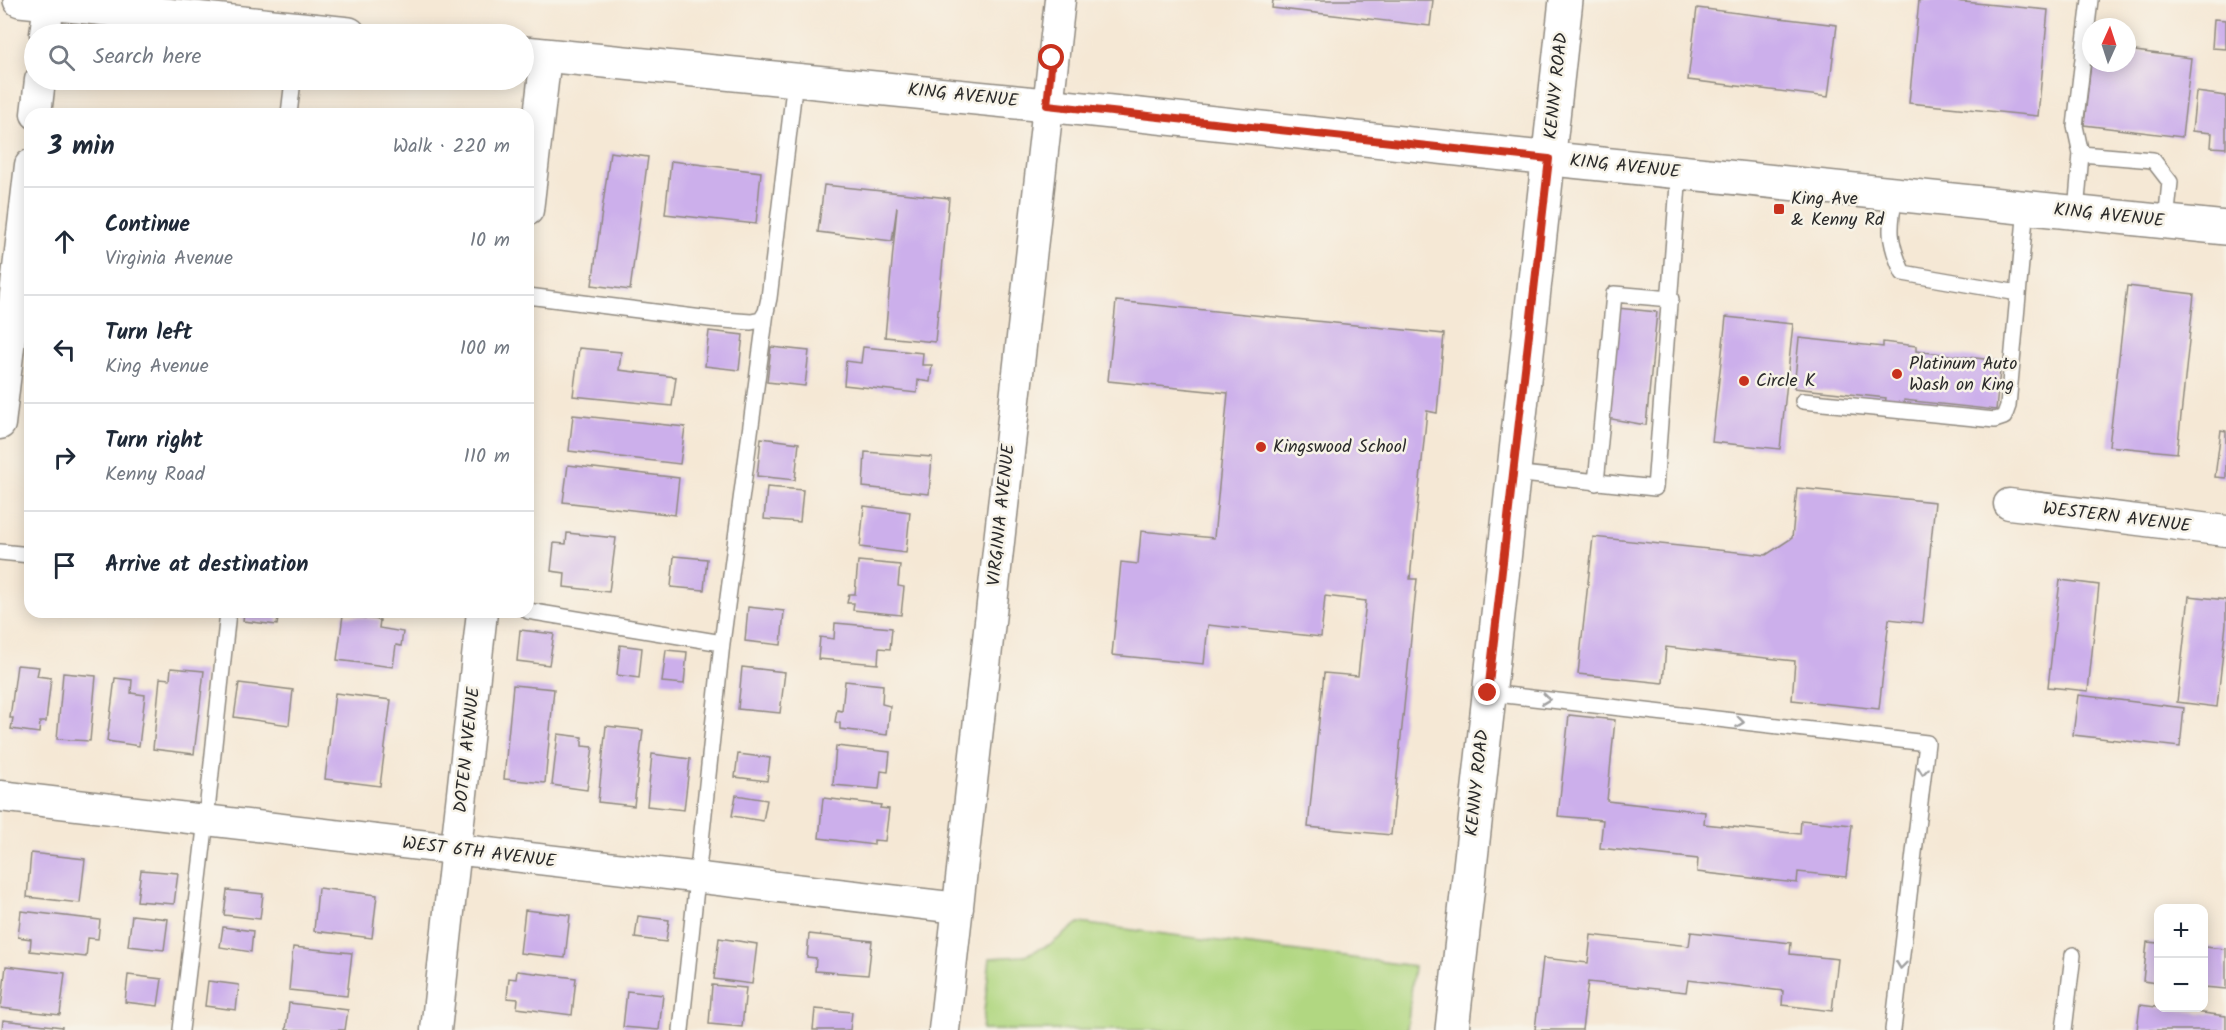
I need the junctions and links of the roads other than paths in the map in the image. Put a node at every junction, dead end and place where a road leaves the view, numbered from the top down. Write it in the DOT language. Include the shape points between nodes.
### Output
graph roads {
  1 [pos="1058,0"];
  2 [pos="1566,0"];
  3 [pos="2090,0"];
  4 [pos="38,12"];
  5 [pos="195,24"];
  6 [pos="535,54"];
  7 [pos="534,76"];
  8 [pos="795,80"];
  9 [pos="39,90"];
  10 [pos="292,90"];
  11 [pos="533,90"];
  12 [pos="1047,105"];
  13 [pos="37,108"];
  14 [pos="290,108"];
  15 [pos="533,108"];
  16 [pos="2081,154"];
  17 [pos="1549,159"];
  18 [pos="1678,172"];
  19 [pos="1894,194"];
  20 [pos="2026,207"];
  21 [pos="2076,212"];
  22 [pos="2166,222"];
  23 [pos="2226,228"];
  24 [pos="24,252"];
  25 [pos="2018,293"];
  26 [pos="534,297"];
  27 [pos="1671,299"];
  28 [pos="766,312"];
  29 [pos="1803,401"];
  30 [pos="0,424"];
  31 [pos="1513,473"];
  32 [pos="1596,483"];
  33 [pos="2009,504"];
  34 [pos="2226,531"];
  35 [pos="0,552"];
  36 [pos="24,554"];
  37 [pos="534,612"];
  38 [pos="227,618"];
  39 [pos="481,618"];
  40 [pos="722,643"];
  41 [pos="1488,693"];
  42 [pos="0,796"];
  43 [pos="207,820"];
  44 [pos="457,850"];
  45 [pos="698,879"];
  46 [pos="958,908"];
  47 [pos="2073,955"];
  48 [pos="181,1030"];
  49 [pos="436,1030"];
  50 [pos="681,1030"];
  51 [pos="944,1030"];
  52 [pos="1452,1030"];
  53 [pos="1893,1030"];
  54 [pos="2064,1030"];
  1 -- 12 [label="street, VIRGINIA AVENUE"];
  2 -- 17 [label="street, KENNY ROAD"];
  3 -- 16 [label="lane" via="2074,126"];
  4 -- 5 [label="street"];
  6 -- 7 [label="street"];
  6 -- 8 [label="street, KING AVENUE"];
  8 -- 12 [label="street, KING AVENUE"];
  8 -- 28 [label="lane"];
  9 -- 13 [label="street"];
  10 -- 14 [label="lane"];
  11 -- 15 [label="street"];
  12 -- 17 [label="street, KING AVENUE"];
  12 -- 46 [label="street, VIRGINIA AVENUE"];
  16 -- 21 [label="lane"];
  16 -- 22 [label="lane" via="2152,160 2170,182"];
  17 -- 18 [label="street, KING AVENUE"];
  17 -- 31 [label="street, KENNY ROAD"];
  18 -- 19 [label="street, KING AVENUE"];
  18 -- 27 [label="lane"];
  19 -- 20 [label="street, KING AVENUE"];
  19 -- 25 [label="lane" via="1889,225 1894,253 1903,273"];
  20 -- 21 [label="street, KING AVENUE"];
  20 -- 25 [label="lane"];
  21 -- 22 [label="street, KING AVENUE"];
  22 -- 23 [label="street, KING AVENUE"];
  24 -- 30 [label="street"];
  25 -- 29 [label="lane" via="2004,417 1995,420"];
  26 -- 28 [label="lane" via="742,322 760,320"];
  27 -- 32 [label="lane" via="1614,294"];
  27 -- 32 [label="lane" via="1655,488"];
  28 -- 40 [label="lane"];
  31 -- 32 [label="lane"];
  31 -- 41 [label="street, KENNY ROAD"];
  33 -- 34 [label="street, WESTERN AVENUE"];
  35 -- 36 [label="lane"];
  37 -- 40 [label="lane"];
  38 -- 43 [label="lane"];
  39 -- 44 [label="street, DOTEN AVENUE"];
  40 -- 45 [label="lane"];
  41 -- 52 [label="street, KENNY ROAD"];
  41 -- 53 [label="lane, one-way" via="1927,743"];
  42 -- 43 [label="street, WEST 6TH AVENUE"];
  43 -- 44 [label="street, WEST 6TH AVENUE"];
  43 -- 48 [label="lane"];
  44 -- 45 [label="street, WEST 6TH AVENUE"];
  44 -- 49 [label="street, DOTEN AVENUE"];
  45 -- 46 [label="street, WEST 6TH AVENUE"];
  45 -- 50 [label="lane"];
  46 -- 51 [label="street, VIRGINIA AVENUE"];
  47 -- 54 [label="lane"];
}
